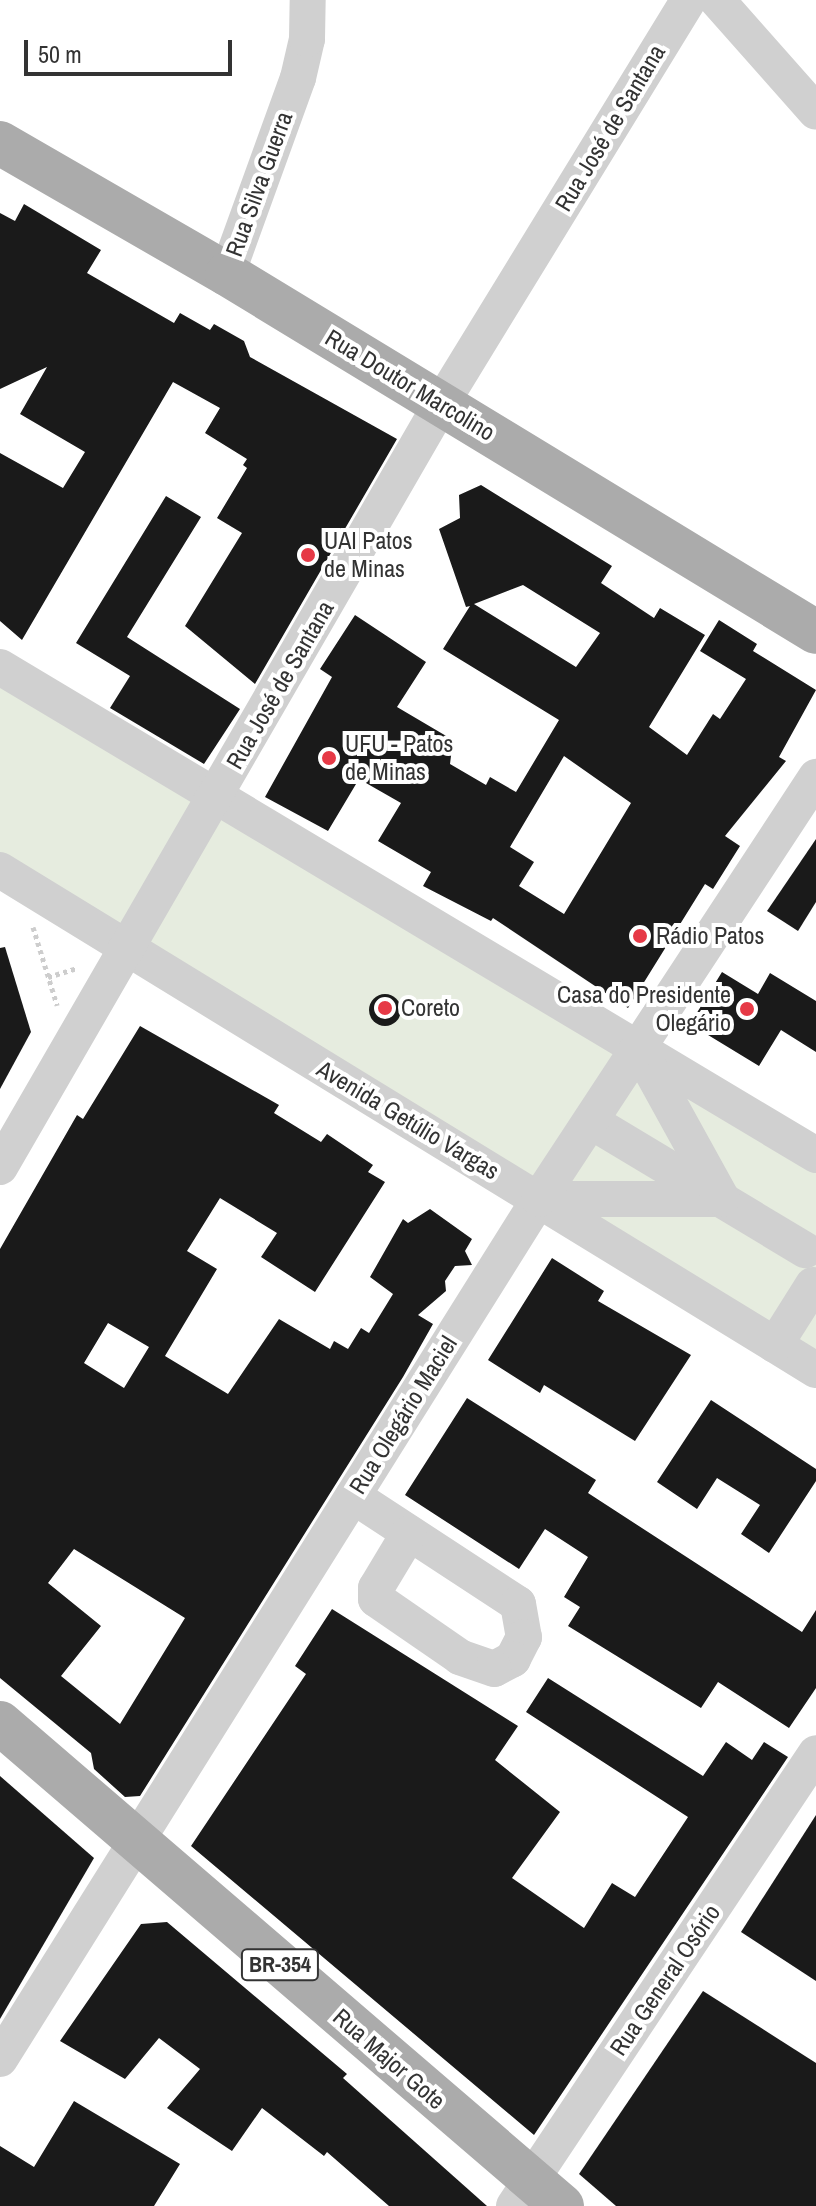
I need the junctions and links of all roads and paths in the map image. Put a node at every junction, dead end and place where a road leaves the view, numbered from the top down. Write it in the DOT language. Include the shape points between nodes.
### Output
graph roads {
  1 [pos="308,0"];
  2 [pos="689,0"];
  3 [pos="717,0"];
  4 [pos="816,112"];
  5 [pos="0,143"];
  6 [pos="227,274"];
  7 [pos="441,404"];
  8 [pos="816,632"];
  9 [pos="0,667"];
  10 [pos="816,777"];
  11 [pos="215,798"];
  12 [pos="10,877"];
  13 [pos="128,952"];
  14 [pos="70,1050"];
  15 [pos="640,1050"];
  16 [pos="592,1122"];
  17 [pos="816,1155"];
  18 [pos="0,1167"];
  19 [pos="539,1199"];
  20 [pos="722,1199"];
  21 [pos="810,1245"];
  22 [pos="815,1286"];
  23 [pos="775,1345"];
  24 [pos="816,1370"];
  25 [pos="353,1496"];
  26 [pos="409,1533"];
  27 [pos="0,1723"];
  28 [pos="816,1753"];
  29 [pos="136,1840"];
  30 [pos="0,2059"];
  31 [pos="536,2197"];
  1 -- 6 [label="street, Rua Silva Guerra" via="298,78"];
  2 -- 7 [label="street, Rua José de Santana"];
  3 -- 4 [label="street"];
  5 -- 6 [label="main road, Rua Doutor Marcolino"];
  6 -- 7 [label="main road, Rua Doutor Marcolino"];
  7 -- 8 [label="main road, Rua Doutor Marcolino"];
  7 -- 11 [label="street, Rua José de Santana"];
  9 -- 11 [label="street"];
  10 -- 15 [label="street, Rua Olegário Maciel"];
  11 -- 13 [label="street, Rua José de Santana"];
  11 -- 15 [label="street"];
  12 -- 13 [label="street, Avenida Getúlio Vargas"];
  12 -- 14 [label="path"];
  13 -- 14 [label="street, Rua José de Santana"];
  13 -- 19 [label="street, Avenida Getúlio Vargas"];
  14 -- 18 [label="street, Rua José de Santana"];
  15 -- 16 [label="street, Rua Olegário Maciel"];
  15 -- 17 [label="street"];
  15 -- 20 [label="street"];
  16 -- 19 [label="street, Rua Olegário Maciel"];
  16 -- 20 [label="street"];
  19 -- 20 [label="street"];
  19 -- 23 [label="street, Avenida Getúlio Vargas"];
  19 -- 25 [label="street, Rua Olegário Maciel"];
  20 -- 21 [label="street"];
  21 -- 22 [label="street" via="803,1273"];
  22 -- 23 [label="street"];
  23 -- 24 [label="street, Avenida Getúlio Vargas"];
  25 -- 26 [label="street"];
  25 -- 29 [label="street, Rua Olegário Maciel"];
  27 -- 29 [label="main road, Rua Major Gote / BR-354"];
  28 -- 31 [label="street, Rua General Osório"];
  29 -- 30 [label="street, Rua Olegário Maciel"];
  29 -- 31 [label="main road, Rua Major Gote / BR-354"];
}
